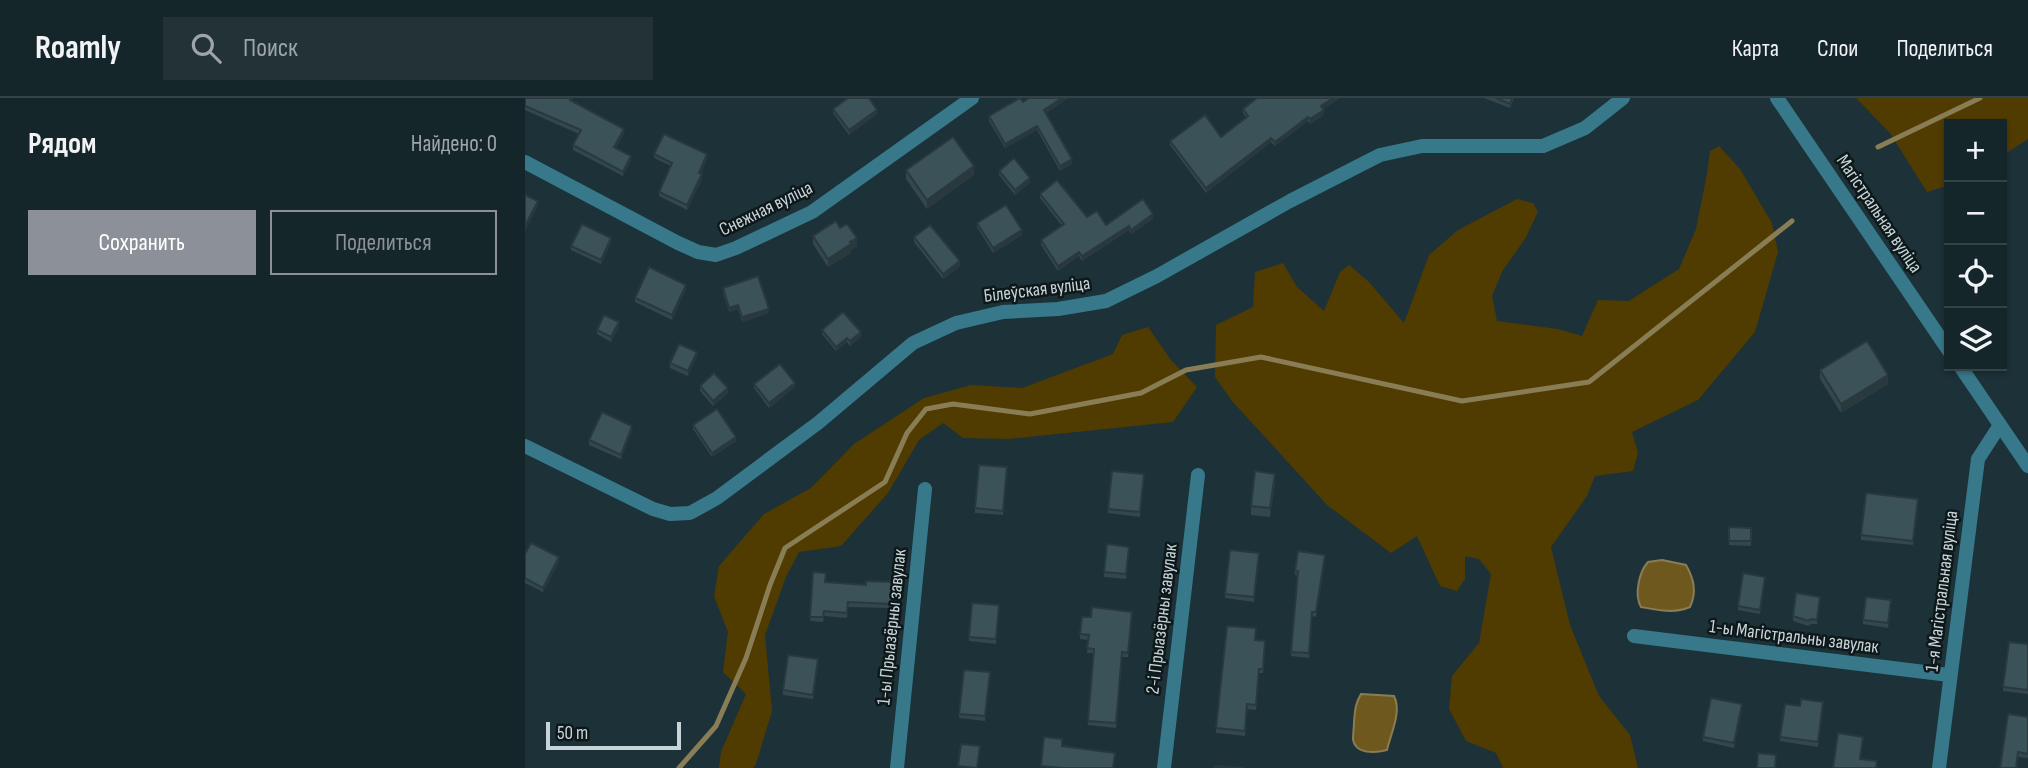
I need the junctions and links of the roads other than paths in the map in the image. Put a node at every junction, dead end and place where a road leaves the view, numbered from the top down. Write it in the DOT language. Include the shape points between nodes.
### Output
graph roads {
  1 [pos="972,98"];
  2 [pos="1623,98"];
  3 [pos="1777,98"];
  4 [pos="525,162"];
  5 [pos="1944,344"];
  6 [pos="1962,371"];
  7 [pos="2000,425"];
  8 [pos="525,446"];
  9 [pos="2028,466"];
  10 [pos="1198,475"];
  11 [pos="925,489"];
  12 [pos="1634,636"];
  13 [pos="1949,675"];
  14 [pos="897,768"];
  15 [pos="1164,768"];
  16 [pos="1939,768"];
  1 -- 4 [label="street, Снежная вуліца" via="812,212 716,255 678,243"];
  2 -- 8 [label="street, Білеўская вуліца" via="1585,128 1542,146 1422,146 1380,155 1106,301 1003,312 956,323 913,343 818,423 690,513 653,509"];
  3 -- 5 [label="street, Магістральная вуліца"];
  6 -- 7 [label="street"];
  7 -- 9 [label="street"];
  7 -- 13 [label="street, 1-я Магістральная вуліца" via="1978,459"];
  10 -- 15 [label="street, 2-і Прыазёрны завулак"];
  11 -- 14 [label="street, 1-ы Прыазёрны завулак"];
  12 -- 13 [label="street, 1-ы Магістральны завулак"];
  13 -- 16 [label="street, 1-я Магістральная вуліца"];
}
